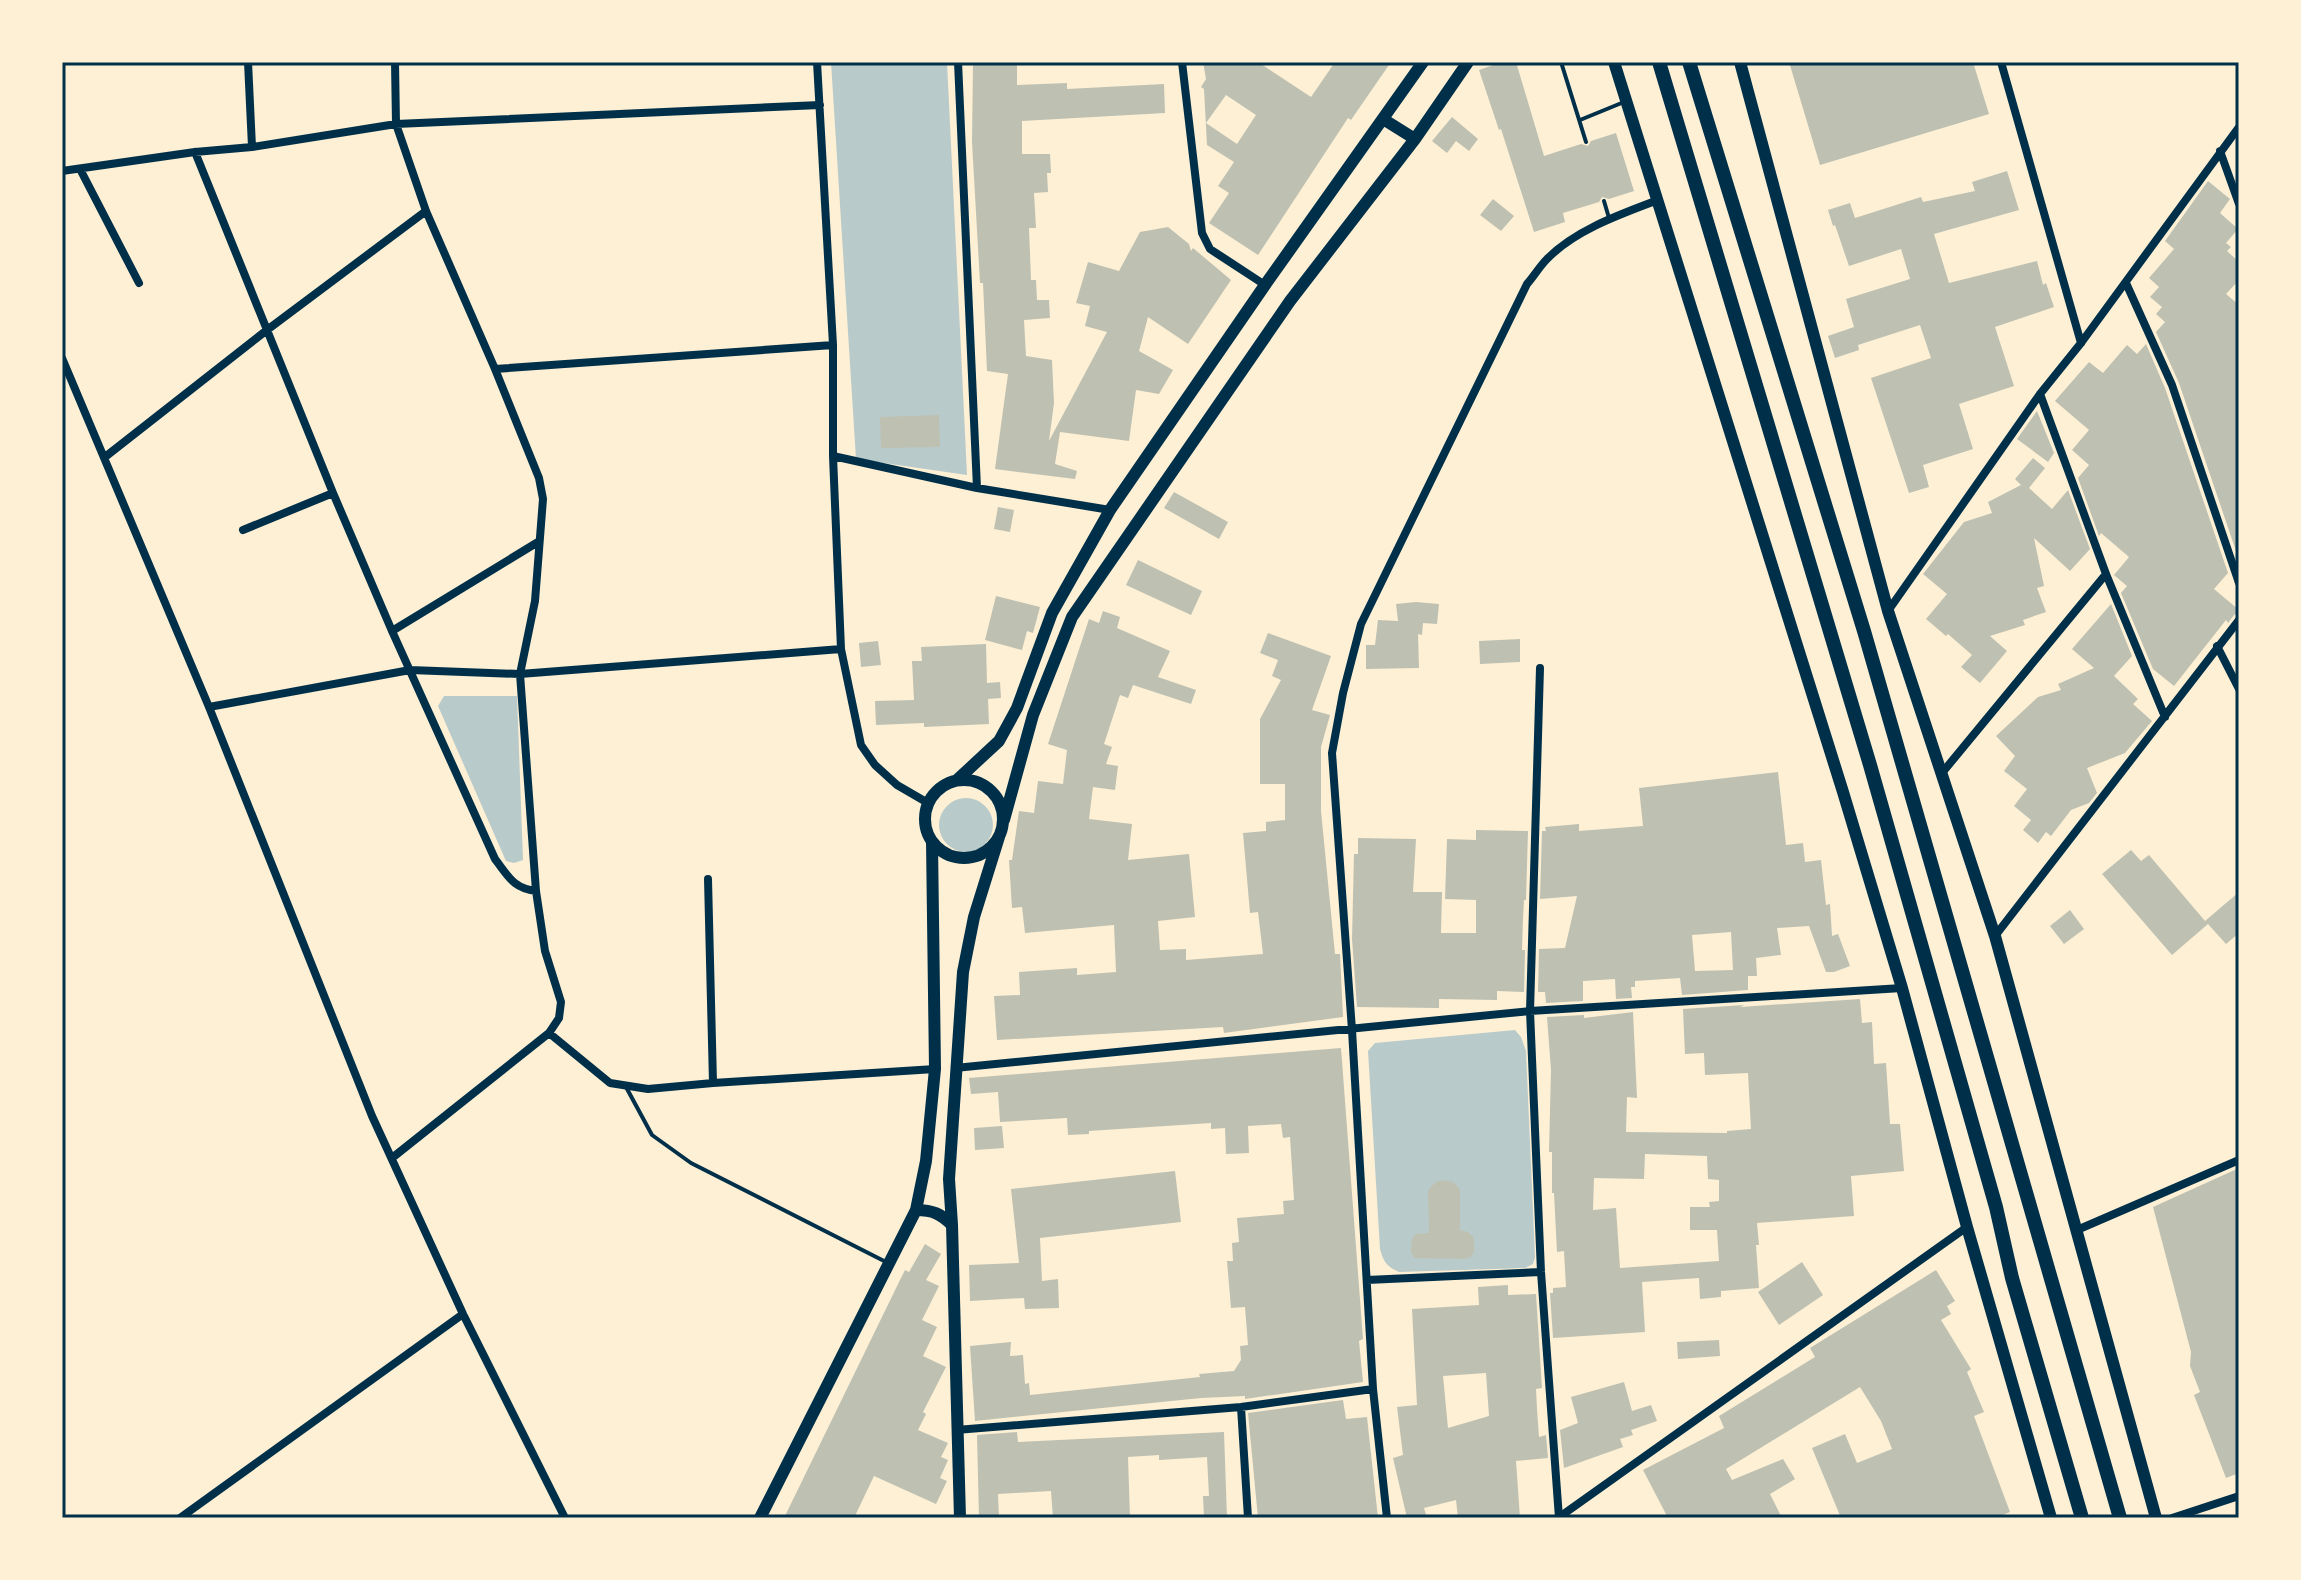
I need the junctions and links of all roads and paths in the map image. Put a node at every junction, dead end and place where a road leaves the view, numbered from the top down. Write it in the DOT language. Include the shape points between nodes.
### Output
graph roads {
  1 [pos="248,62"];
  2 [pos="395,62"];
  3 [pos="817,62"];
  4 [pos="958,62"];
  5 [pos="1182,62"];
  6 [pos="1423,62"];
  7 [pos="1468,62"];
  8 [pos="1561,62"];
  9 [pos="1614,62"];
  10 [pos="1659,62"];
  11 [pos="1689,62"];
  12 [pos="1740,62"];
  13 [pos="2001,62"];
  14 [pos="1626,102"];
  15 [pos="820,105"];
  16 [pos="1383,119"];
  17 [pos="1579,120"];
  18 [pos="396,124"];
  19 [pos="2239,127"];
  20 [pos="1415,139"];
  21 [pos="1586,142"];
  22 [pos="252,147"];
  23 [pos="2220,151"];
  24 [pos="195,152"];
  25 [pos="80,169"];
  26 [pos="62,171"];
  27 [pos="1658,200"];
  28 [pos="1604,201"];
  29 [pos="2239,204"];
  30 [pos="426,211"];
  31 [pos="1609,218"];
  32 [pos="139,283"];
  33 [pos="2126,283"];
  34 [pos="1265,285"];
  35 [pos="267,330"];
  36 [pos="2081,343"];
  37 [pos="833,345"];
  38 [pos="62,358"];
  39 [pos="495,369"];
  40 [pos="2040,394"];
  41 [pos="833,456"];
  42 [pos="105,457"];
  43 [pos="977,488"];
  44 [pos="333,493"];
  45 [pos="1110,510"];
  46 [pos="243,530"];
  47 [pos="538,542"];
  48 [pos="2106,574"];
  49 [pos="2239,583"];
  50 [pos="1888,611"];
  51 [pos="2239,620"];
  52 [pos="392,631"];
  53 [pos="2217,646"];
  54 [pos="841,649"];
  55 [pos="1540,668"];
  56 [pos="410,670"];
  57 [pos="520,674"];
  58 [pos="2239,689"];
  59 [pos="209,707"];
  60 [pos="2165,717"];
  61 [pos="1942,773"];
  62 [pos="957,780"];
  63 [pos="928,803"];
  64 [pos="1004,820"];
  65 [pos="999,837"];
  66 [pos="932,842"];
  67 [pos="708,879"];
  68 [pos="536,891"];
  69 [pos="1995,936"];
  70 [pos="1902,988"];
  71 [pos="1530,1011"];
  72 [pos="1352,1030"];
  73 [pos="549,1033"];
  74 [pos="955,1068"];
  75 [pos="935,1069"];
  76 [pos="713,1083"];
  77 [pos="626,1087"];
  78 [pos="392,1158"];
  79 [pos="2239,1160"];
  80 [pos="916,1210"];
  81 [pos="952,1225"];
  82 [pos="1967,1227"];
  83 [pos="2077,1230"];
  84 [pos="889,1264"];
  85 [pos="1541,1272"];
  86 [pos="1367,1280"];
  87 [pos="463,1314"];
  88 [pos="1373,1389"];
  89 [pos="1241,1407"];
  90 [pos="956,1430"];
  91 [pos="2239,1496"];
  92 [pos="180,1518"];
  93 [pos="565,1518"];
  94 [pos="760,1518"];
  95 [pos="960,1518"];
  96 [pos="1248,1518"];
  97 [pos="1387,1518"];
  98 [pos="1558,1518"];
  99 [pos="2051,1518"];
  100 [pos="2082,1518"];
  101 [pos="2120,1518"];
  102 [pos="2156,1518"];
  103 [pos="2172,1518"];
  1 -- 22 [label="street"];
  2 -- 18 [label="street"];
  3 -- 15 [label="street"];
  4 -- 43 [label="street"];
  5 -- 34 [label="street" via="1202,233 1210,249"];
  6 -- 16 [label="main road"];
  7 -- 20 [label="main road"];
  8 -- 17 [label="lane"];
  9 -- 14 [label="main road"];
  10 -- 100 [label="highway" via="1870,765"];
  11 -- 101 [label="highway" via="1864,631"];
  12 -- 50 [label="main road"];
  13 -- 36 [label="street"];
  14 -- 17 [label="lane"];
  14 -- 27 [label="main road"];
  15 -- 18 [label="street"];
  15 -- 37 [label="street"];
  16 -- 20 [label="main road"];
  16 -- 34 [label="main road"];
  17 -- 21 [label="lane"];
  18 -- 22 [label="street"];
  18 -- 30 [label="street"];
  19 -- 23 [label="street"];
  20 -- 64 [label="main road" via="1290,301 1072,617 1033,715"];
  22 -- 24 [label="street"];
  23 -- 29 [label="street"];
  23 -- 33 [label="street"];
  24 -- 25 [label="street"];
  24 -- 35 [label="street"];
  25 -- 26 [label="street"];
  25 -- 32 [label="street"];
  27 -- 31 [label="street"];
  27 -- 70 [label="main road"];
  28 -- 31 [label="lane"];
  30 -- 35 [label="street"];
  30 -- 39 [label="street"];
  31 -- 72 [label="street" via="1547,258 1527,284 1361,624 1332,753"];
  33 -- 36 [label="street"];
  33 -- 49 [label="street" via="2172,385"];
  34 -- 45 [label="main road"];
  35 -- 42 [label="street"];
  35 -- 44 [label="street"];
  36 -- 40 [label="street"];
  37 -- 39 [label="street"];
  37 -- 41 [label="street"];
  38 -- 42 [label="street"];
  39 -- 47 [label="street" via="539,478 543,499"];
  40 -- 48 [label="street"];
  40 -- 50 [label="street"];
  41 -- 43 [label="street"];
  41 -- 54 [label="street"];
  42 -- 59 [label="street"];
  43 -- 45 [label="street"];
  44 -- 46 [label="street"];
  44 -- 52 [label="street"];
  45 -- 62 [label="main road" via="1052,613 1017,708 999,741"];
  47 -- 52 [label="street"];
  47 -- 57 [label="street" via="535,601"];
  48 -- 60 [label="street"];
  48 -- 61 [label="street"];
  50 -- 61 [label="main road"];
  51 -- 53 [label="street"];
  52 -- 56 [label="street"];
  53 -- 58 [label="street"];
  53 -- 60 [label="street"];
  54 -- 57 [label="street"];
  54 -- 63 [label="street" via="861,745 897,785"];
  55 -- 71 [label="street"];
  56 -- 57 [label="street"];
  56 -- 59 [label="street"];
  56 -- 68 [label="street" via="495,859 522,889"];
  57 -- 68 [label="street"];
  59 -- 78 [label="street"];
  60 -- 69 [label="street"];
  61 -- 69 [label="main road"];
  62 -- 63 [label="main road" via="935,792"];
  62 -- 64 [label="main road" via="990,789"];
  63 -- 66 [label="main road" via="925,829"];
  64 -- 65 [label="main road"];
  65 -- 66 [label="main road" via="991,848 967,858 941,852"];
  65 -- 74 [label="main road" via="963,972"];
  66 -- 75 [label="main road"];
  67 -- 76 [label="street"];
  68 -- 73 [label="street" via="545,951 561,1002"];
  69 -- 83 [label="main road"];
  70 -- 71 [label="street"];
  70 -- 82 [label="main road"];
  71 -- 72 [label="street"];
  71 -- 85 [label="street"];
  72 -- 74 [label="street"];
  72 -- 86 [label="street"];
  73 -- 77 [label="street" via="610,1083"];
  73 -- 78 [label="street"];
  74 -- 81 [label="main road"];
  75 -- 76 [label="street"];
  75 -- 80 [label="main road"];
  76 -- 77 [label="street"];
  77 -- 84 [label="lane" via="652,1135 691,1163"];
  78 -- 87 [label="street"];
  79 -- 83 [label="street"];
  80 -- 81 [label="main road" via="941,1214"];
  80 -- 84 [label="main road"];
  81 -- 90 [label="main road"];
  82 -- 98 [label="street"];
  82 -- 99 [label="main road"];
  83 -- 102 [label="main road"];
  84 -- 94 [label="main road"];
  85 -- 86 [label="street"];
  85 -- 98 [label="street"];
  86 -- 88 [label="street"];
  87 -- 92 [label="street"];
  87 -- 93 [label="street"];
  88 -- 89 [label="street"];
  88 -- 97 [label="street"];
  89 -- 90 [label="street"];
  89 -- 96 [label="street"];
  90 -- 95 [label="main road"];
  91 -- 103 [label="street"];
}
